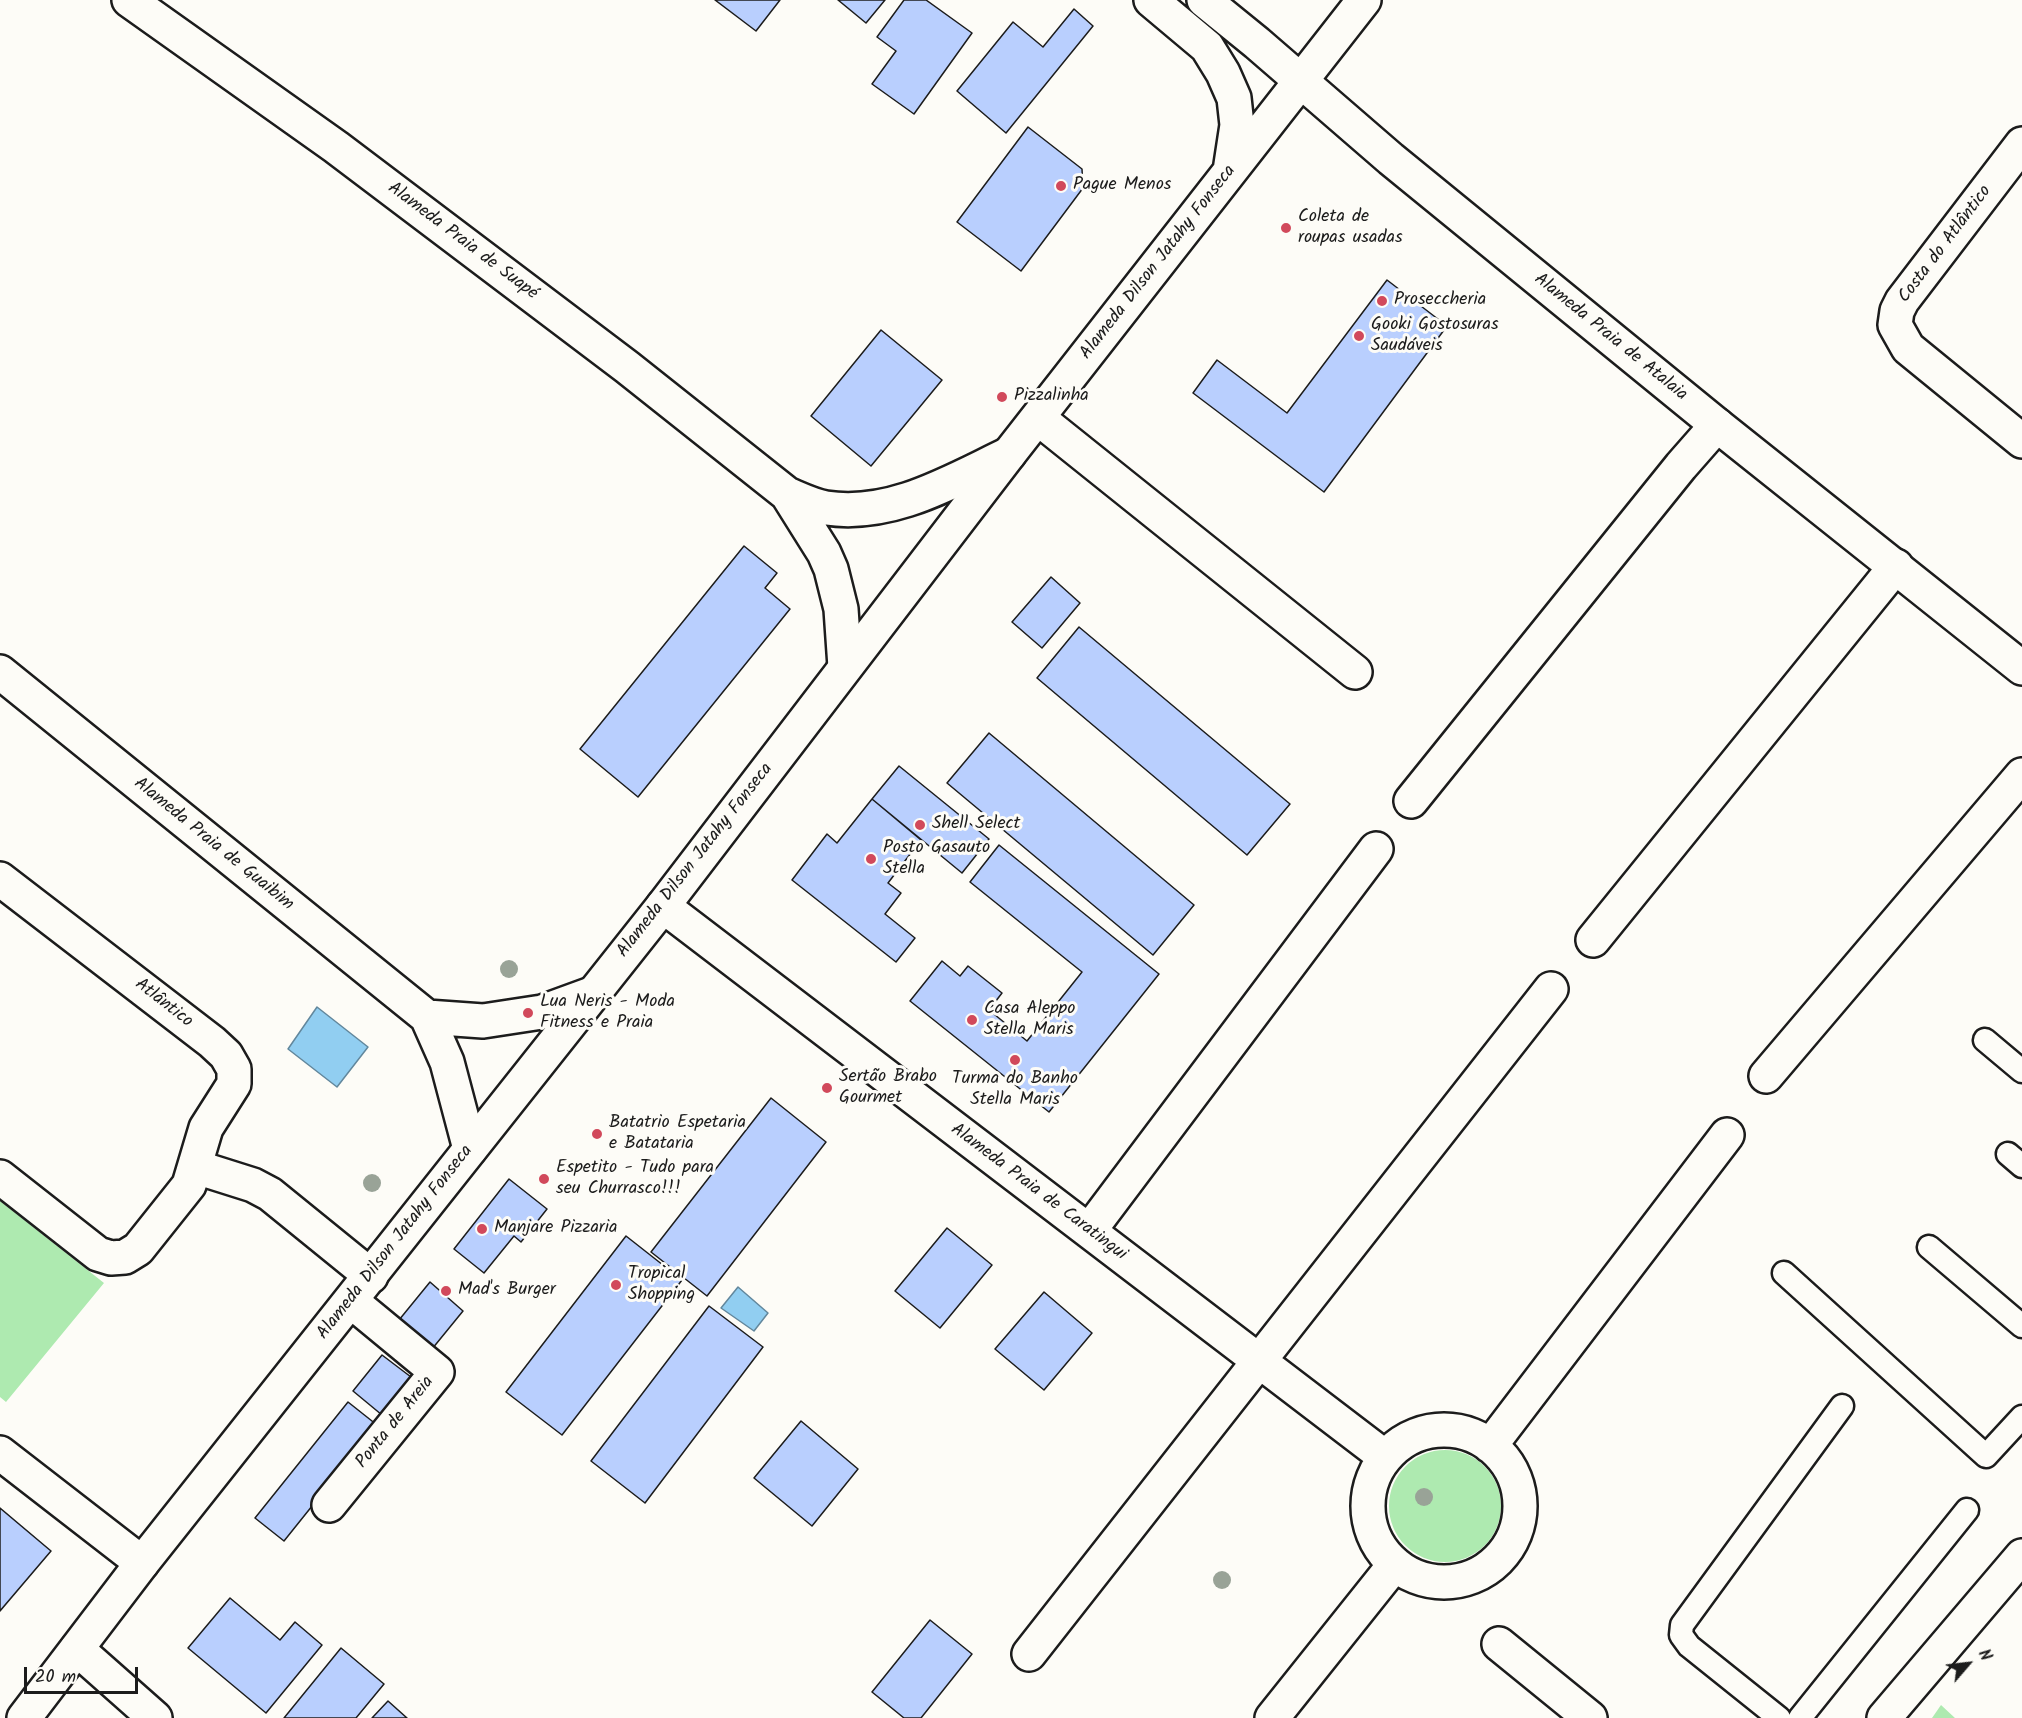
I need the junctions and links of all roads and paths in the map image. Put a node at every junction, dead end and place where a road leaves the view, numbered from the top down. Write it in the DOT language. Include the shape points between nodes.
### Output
graph roads {
  1 [pos="129,0"];
  2 [pos="1151,0"];
  3 [pos="1204,0"];
  4 [pos="1364,0"];
  5 [pos="1302,81"];
  6 [pos="2022,144"];
  7 [pos="1230,172"];
  8 [pos="1038,418"];
  9 [pos="1717,425"];
  10 [pos="2022,441"];
  11 [pos="1009,454"];
  12 [pos="787,494"];
  13 [pos="1896,566"];
  14 [pos="845,667"];
  15 [pos="2022,668"];
  16 [pos="0,672"];
  17 [pos="1355,672"];
  18 [pos="2022,775"];
  19 [pos="1411,801"];
  20 [pos="1376,849"];
  21 [pos="0,879"];
  22 [pos="663,906"];
  23 [pos="1593,940"];
  24 [pos="1551,989"];
  25 [pos="594,993"];
  26 [pos="427,1017"];
  27 [pos="1985,1040"];
  28 [pos="2022,1071"];
  29 [pos="1766,1076"];
  30 [pos="1727,1135"];
  31 [pos="470,1149"];
  32 [pos="196,1167"];
  33 [pos="0,1177"];
  34 [pos="1089,1231"];
  35 [pos="1929,1247"];
  36 [pos="1784,1273"];
  37 [pos="371,1276"];
  38 [pos="351,1301"];
  39 [pos="2022,1326"];
  40 [pos="1259,1362"];
  41 [pos="1842,1406"];
  42 [pos="2022,1417"];
  43 [pos="1490,1446"];
  44 [pos="0,1453"];
  45 [pos="1385,1457"];
  46 [pos="329,1505"];
  47 [pos="1967,1510"];
  48 [pos="2022,1556"];
  49 [pos="142,1563"];
  50 [pos="1395,1564"];
  51 [pos="1499,1644"];
  52 [pos="77,1649"];
  53 [pos="1029,1654"];
  54 [pos="24,1718"];
  55 [pos="155,1718"];
  56 [pos="1272,1718"];
  57 [pos="1590,1718"];
  58 [pos="1779,1718"];
  59 [pos="1800,1718"];
  60 [pos="1884,1718"];
  1 -- 12 [label="street, Alameda Praia de Suapé" via="336,147 627,367"];
  2 -- 7 [label="street" via="1207,47 1223,73 1234,98 1238,125"];
  3 -- 5 [label="street, Alameda Praia de Atalaia"];
  4 -- 5 [label="street, Alameda Dilson Jatahy Fonseca"];
  5 -- 7 [label="street, Alameda Dilson Jatahy Fonseca"];
  5 -- 9 [label="street, Alameda Praia de Atalaia" via="1391,159"];
  6 -- 10 [label="street, Costa do Atlântico" via="1902,302 1895,325 1908,348"];
  7 -- 8 [label="street, Alameda Dilson Jatahy Fonseca"];
  8 -- 11 [label="street, Alameda Dilson Jatahy Fonseca"];
  8 -- 17 [label="street"];
  9 -- 13 [label="street, Alameda Praia de Atalaia"];
  9 -- 19 [label="street"];
  11 -- 12 [label="street, Alameda Praia de Suapé" via="912,500 866,509 825,508"];
  11 -- 14 [label="street, Alameda Dilson Jatahy Fonseca"];
  12 -- 14 [label="street, Alameda Praia de Suapé" via="831,569 841,609"];
  13 -- 15 [label="street, Alameda Praia de Atalaia"];
  13 -- 23 [label="street"];
  14 -- 22 [label="street, Alameda Dilson Jatahy Fonseca"];
  16 -- 26 [label="street, Alameda Praia de Guaibim"];
  18 -- 29 [label="street"];
  20 -- 34 [label="street"];
  21 -- 32 [label="street, Atlântico" via="226,1055 234,1069 234,1084 206,1128"];
  22 -- 25 [label="street, Alameda Dilson Jatahy Fonseca"];
  22 -- 34 [label="street, Alameda Praia de Caratingui"];
  24 -- 40 [label="street"];
  25 -- 26 [label="street" via="542,1012 483,1021"];
  25 -- 31 [label="street, Alameda Dilson Jatahy Fonseca"];
  26 -- 31 [label="street, Alameda Praia de Guaibim" via="447,1062"];
  27 -- 28 [label="lane"];
  30 -- 43 [label="street"];
  31 -- 37 [label="street, Alameda Dilson Jatahy Fonseca"];
  32 -- 33 [label="street, Atlântico" via="189,1185 138,1249 125,1257 111,1258 98,1254"];
  32 -- 37 [label="street" via="270,1194"];
  34 -- 40 [label="street, Alameda Praia de Caratingui"];
  35 -- 39 [label="lane"];
  36 -- 42 [label="lane" via="1986,1456"];
  37 -- 38 [label="street, Alameda Dilson Jatahy Fonseca"];
  38 -- 46 [label="street, Ponta de Areia" via="437,1372"];
  38 -- 49 [label="street, Alameda Dilson Jatahy Fonseca"];
  40 -- 45 [label="street, Alameda Praia de Caratingui"];
  40 -- 53 [label="street"];
  41 -- 58 [label="lane" via="1682,1625 1681,1635 1689,1646"];
  43 -- 45 [label="street" via="1470,1434 1424,1432 1402,1442"];
  43 -- 50 [label="street" via="1508,1466 1518,1490 1519,1517 1511,1543 1500,1557 1471,1578 1445,1582 1418,1577"];
  44 -- 49 [label="street"];
  45 -- 50 [label="street" via="1373,1478 1368,1501 1370,1524 1380,1546"];
  47 -- 59 [label="lane"];
  48 -- 60 [label="street"];
  49 -- 52 [label="street, Alameda Dilson Jatahy Fonseca"];
  50 -- 56 [label="street"];
  51 -- 57 [label="street"];
  52 -- 54 [label="street, Alameda Dilson Jatahy Fonseca"];
  52 -- 55 [label="street"];
}
